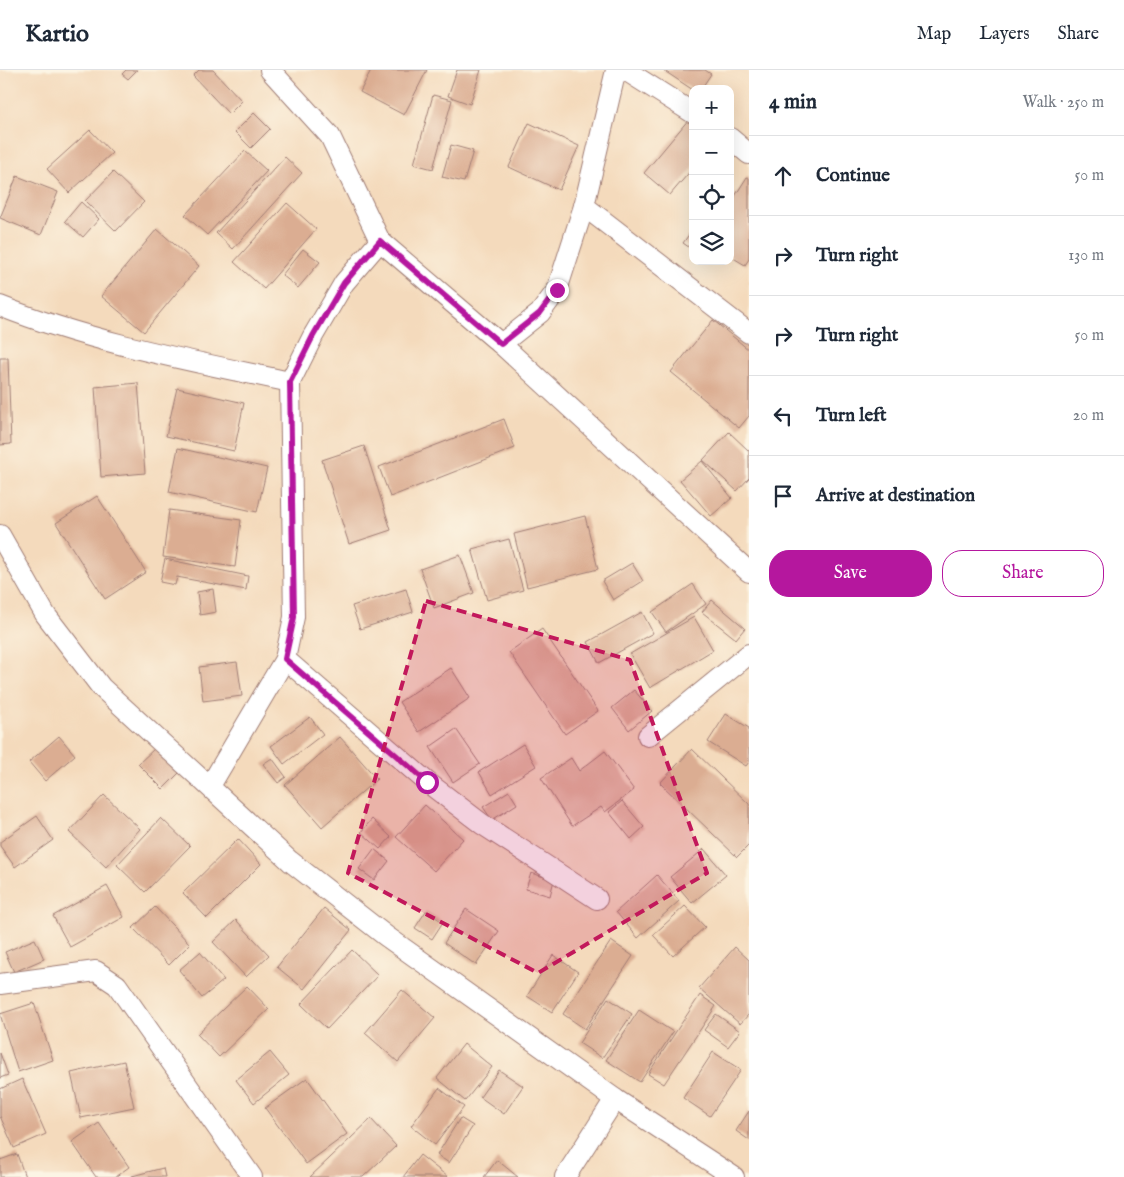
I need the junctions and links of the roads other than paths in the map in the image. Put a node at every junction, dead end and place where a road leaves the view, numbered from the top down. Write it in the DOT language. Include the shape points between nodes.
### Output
graph roads {
  1 [pos="270,70"];
  2 [pos="616,70"];
  3 [pos="625,70"];
  4 [pos="689,110"];
  5 [pos="734,141"];
  6 [pos="749,154"];
  7 [pos="584,206"];
  8 [pos="380,241"];
  9 [pos="0,306"];
  10 [pos="749,333"];
  11 [pos="501,344"];
  12 [pos="290,382"];
  13 [pos="0,535"];
  14 [pos="749,572"];
  15 [pos="749,654"];
  16 [pos="285,659"];
  17 [pos="648,736"];
  18 [pos="210,786"];
  19 [pos="597,899"];
  20 [pos="0,984"];
  21 [pos="615,1099"];
  22 [pos="252,1177"];
  23 [pos="565,1177"];
  24 [pos="734,1177"];
  1 -- 8 [label="street" via="330,136"];
  2 -- 7 [label="street"];
  3 -- 4 [label="street"];
  5 -- 6 [label="street"];
  7 -- 10 [label="street"];
  7 -- 11 [label="street" via="557,290 540,313"];
  8 -- 11 [label="street"];
  8 -- 12 [label="street" via="344,283"];
  9 -- 12 [label="street" via="48,325 140,350"];
  11 -- 14 [label="street"];
  12 -- 16 [label="street" via="294,617"];
  13 -- 18 [label="street" via="45,614 101,687"];
  15 -- 17 [label="street"];
  16 -- 18 [label="street"];
  16 -- 19 [label="street" via="427,782 482,824"];
  18 -- 21 [label="street" via="290,861 386,936"];
  20 -- 22 [label="street" via="96,971 117,986"];
  21 -- 23 [label="street"];
  21 -- 24 [label="street"];
}
